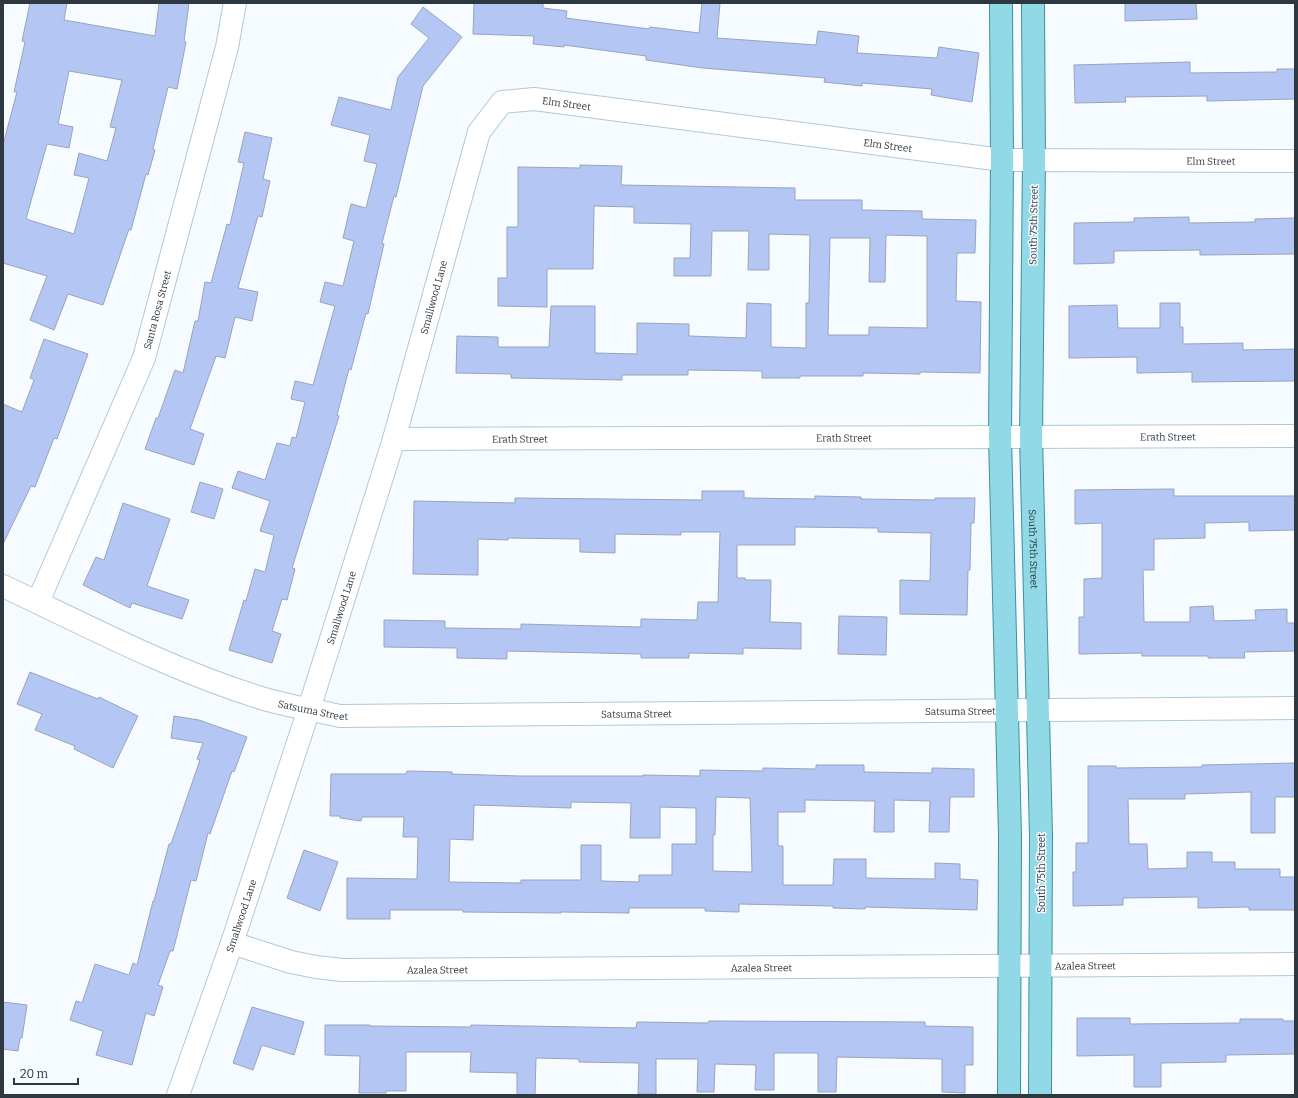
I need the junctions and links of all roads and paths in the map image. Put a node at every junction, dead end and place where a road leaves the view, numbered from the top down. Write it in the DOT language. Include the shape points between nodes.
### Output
graph roads {
  1 [pos="235,3"];
  2 [pos="1001,3"];
  3 [pos="1033,3"];
  4 [pos="490,117"];
  5 [pos="1002,160"];
  6 [pos="1034,160"];
  7 [pos="1295,161"];
  8 [pos="1295,436"];
  9 [pos="1000,437"];
  10 [pos="1031,437"];
  11 [pos="394,439"];
  12 [pos="3,586"];
  13 [pos="38,602"];
  14 [pos="1295,708"];
  15 [pos="309,709"];
  16 [pos="1038,710"];
  17 [pos="1006,711"];
  18 [pos="232,943"];
  19 [pos="1295,964"];
  20 [pos="1009,966"];
  21 [pos="1041,966"];
  22 [pos="178,1095"];
  23 [pos="1009,1095"];
  24 [pos="1040,1095"];
  1 -- 13 [label="street, Santa Rosa Street" via="227,47 144,358"];
  2 -- 5 [label="main road"];
  3 -- 6 [label="main road, South 75th Street"];
  4 -- 5 [label="street, Elm Street" via="502,102 534,99"];
  4 -- 11 [label="street, Smallwood Lane" via="478,132"];
  5 -- 6 [label="street, Elm Street"];
  5 -- 9 [label="main road"];
  6 -- 7 [label="street, Elm Street"];
  6 -- 10 [label="main road, South 75th Street"];
  8 -- 10 [label="street, Erath Street"];
  9 -- 10 [label="street, Erath Street"];
  9 -- 11 [label="street, Erath Street"];
  9 -- 17 [label="main road"];
  10 -- 16 [label="main road, South 75th Street"];
  11 -- 15 [label="street, Smallwood Lane"];
  12 -- 13 [label="street, Satsuma Street"];
  13 -- 15 [label="street, Satsuma Street" via="177,667 260,698"];
  14 -- 16 [label="street, Satsuma Street"];
  15 -- 17 [label="street, Satsuma Street" via="340,716"];
  15 -- 18 [label="street, Smallwood Lane"];
  16 -- 17 [label="street, Satsuma Street"];
  16 -- 21 [label="main road, South 75th Street"];
  17 -- 20 [label="main road" via="1010,835"];
  18 -- 20 [label="street, Azalea Street" via="291,962 342,970"];
  18 -- 22 [label="street, Smallwood Lane"];
  19 -- 21 [label="street, Azalea Street"];
  20 -- 21 [label="street, Azalea Street"];
  20 -- 23 [label="main road"];
  21 -- 24 [label="main road, South 75th Street"];
}
